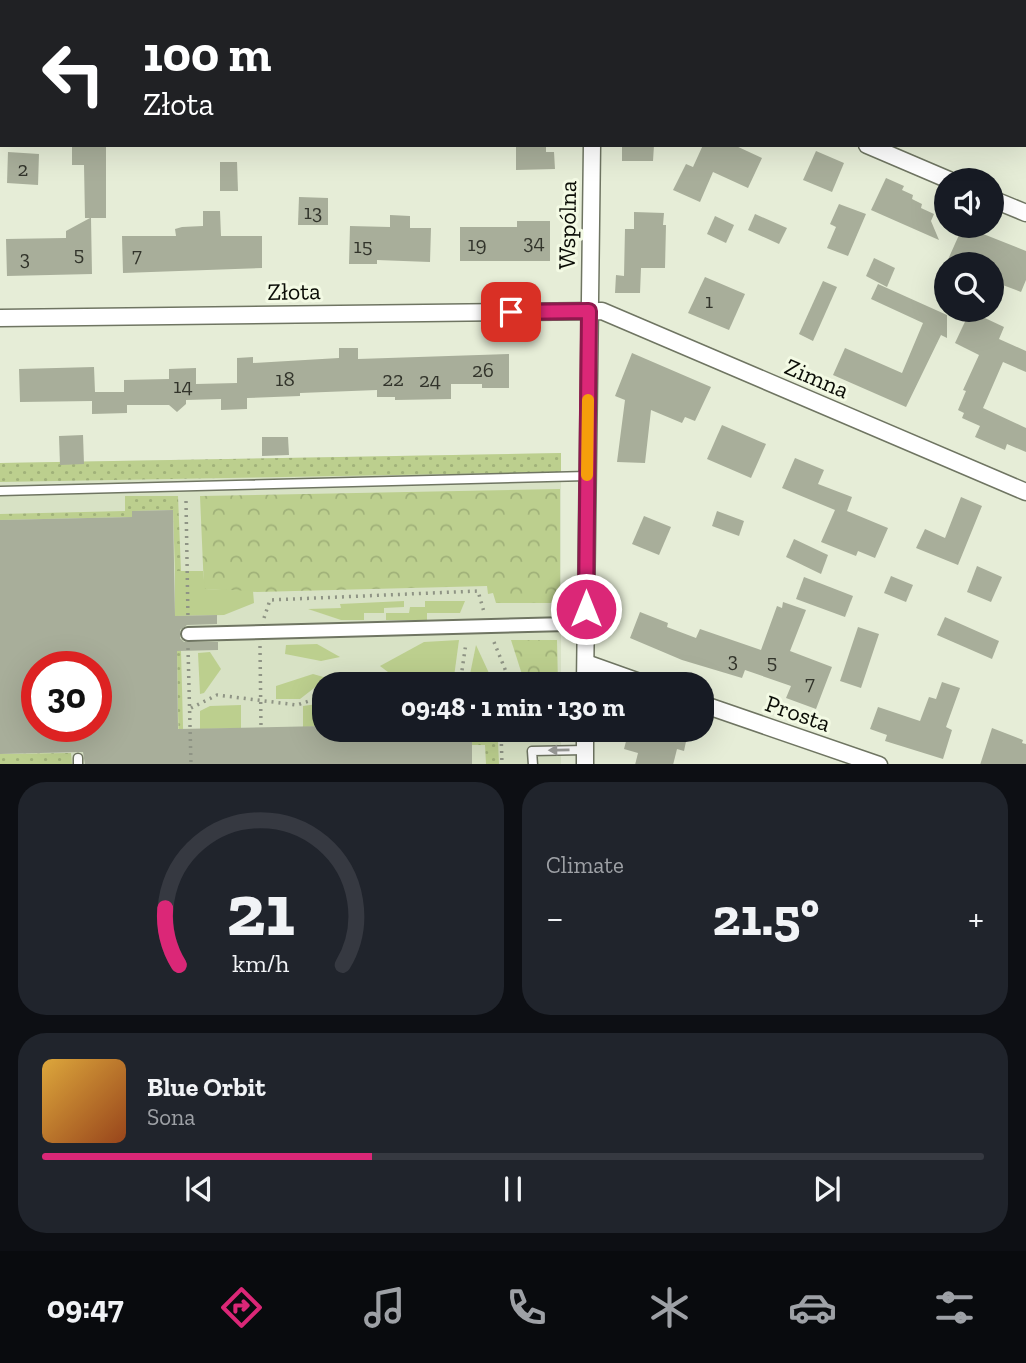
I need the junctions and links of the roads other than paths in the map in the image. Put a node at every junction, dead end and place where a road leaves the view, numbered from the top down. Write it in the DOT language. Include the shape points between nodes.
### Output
graph roads {
  1 [pos="592,147"];
  2 [pos="872,147"];
  3 [pos="934,174"];
  4 [pos="1004,204"];
  5 [pos="1026,213"];
  6 [pos="589,311"];
  7 [pos="0,318"];
  8 [pos="587,477"];
  9 [pos="0,492"];
  10 [pos="1026,492"];
  11 [pos="568,624"];
  12 [pos="188,634"];
  13 [pos="586,663"];
  14 [pos="586,672"];
  15 [pos="611,672"];
  16 [pos="714,708"];
  17 [pos="585,757"];
  18 [pos="533,764"];
  19 [pos="876,764"];
  1 -- 6 [label="street, Wspólna"];
  2 -- 3 [label="street"];
  4 -- 5 [label="street"];
  6 -- 7 [label="street, Złota"];
  6 -- 8 [label="street, Wspólna"];
  6 -- 10 [label="street, Zimna" via="625,320"];
  8 -- 9 [label="lane"];
  8 -- 13 [label="street, Wspólna"];
  11 -- 12 [label="street"];
  13 -- 14 [label="street, Wspólna"];
  13 -- 15 [label="street"];
  16 -- 19 [label="street, Prosta"];
  17 -- 18 [label="lane, one-way" via="532,751"];
}
